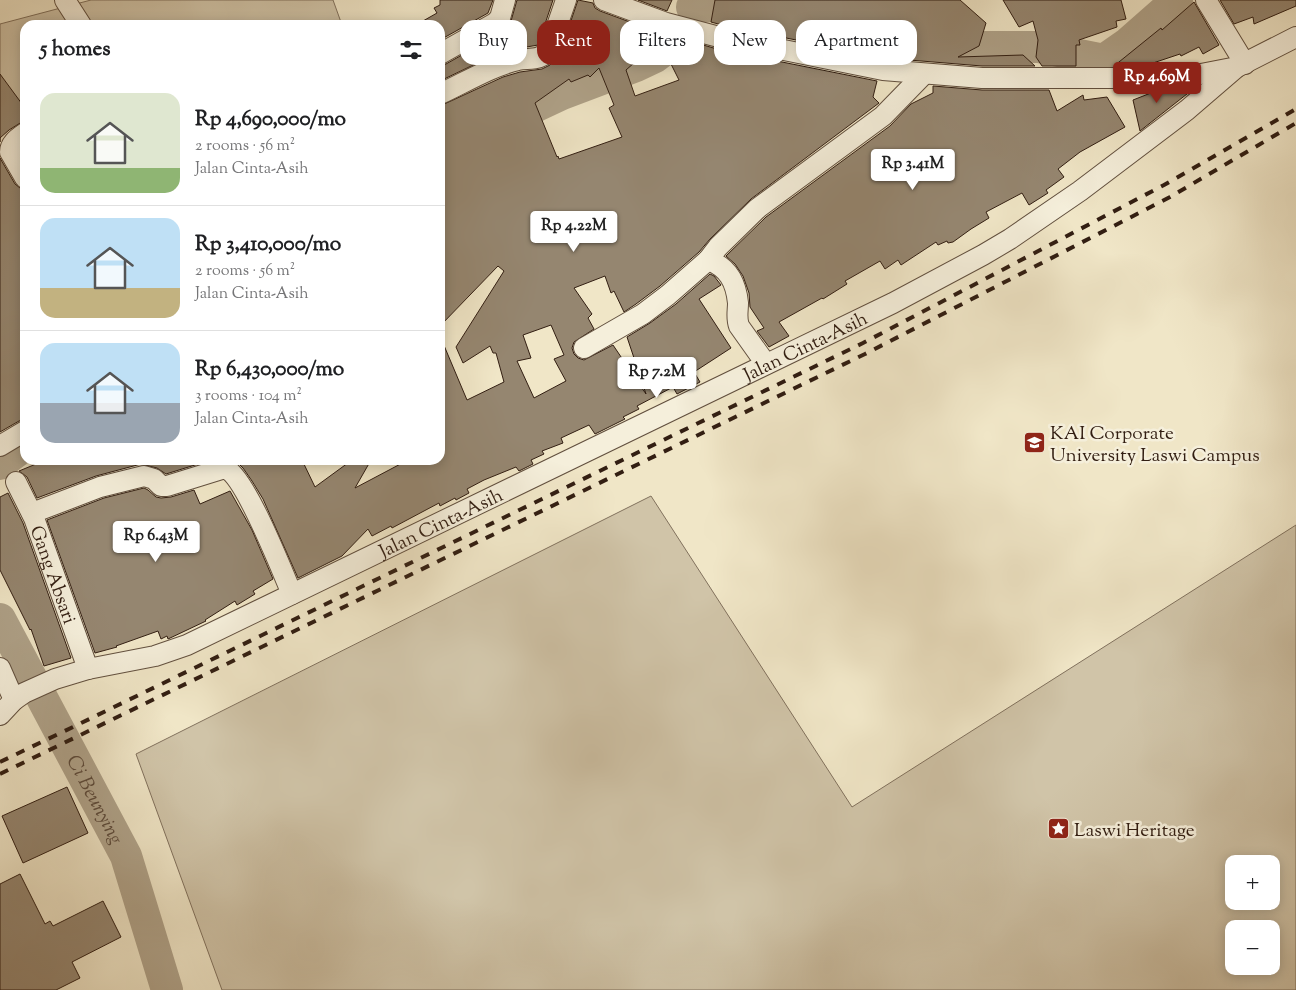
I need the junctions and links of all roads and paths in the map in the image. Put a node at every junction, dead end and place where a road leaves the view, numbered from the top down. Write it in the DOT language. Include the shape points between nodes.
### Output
graph roads {
  1 [pos="65,0"];
  2 [pos="505,0"];
  3 [pos="566,0"];
  4 [pos="604,0"];
  5 [pos="1206,0"];
  6 [pos="78,20"];
  7 [pos="1296,37"];
  8 [pos="445,51"];
  9 [pos="1241,65"];
  10 [pos="924,74"];
  11 [pos="445,92"];
  12 [pos="13,139"];
  13 [pos="20,169"];
  14 [pos="708,260"];
  15 [pos="584,348"];
  16 [pos="766,364"];
  17 [pos="20,434"];
  18 [pos="0,446"];
  19 [pos="16,482"];
  20 [pos="32,513"];
  21 [pos="292,594"];
  22 [pos="0,668"];
  23 [pos="88,668"];
  24 [pos="19,696"];
  25 [pos="0,715"];
  1 -- 6 [label="street"];
  2 -- 8 [label="street" via="496,23"];
  3 -- 11 [label="street" via="544,56 507,63"];
  4 -- 10 [label="street" via="666,23 719,36 883,70"];
  5 -- 9 [label="street"];
  7 -- 9 [label="street, Jalan Cinta-Asih"];
  9 -- 10 [label="street" via="1201,74 1146,78 982,78"];
  9 -- 16 [label="street, Jalan Cinta-Asih" via="1080,191 1010,239 893,303"];
  10 -- 14 [label="street" via="883,116 758,208"];
  12 -- 13 [label="street" via="10,152"];
  14 -- 15 [label="street" via="668,296"];
  14 -- 16 [label="street" via="720,264 727,272 736,294 739,326"];
  16 -- 21 [label="street, Jalan Cinta-Asih"];
  17 -- 18 [label="street"];
  19 -- 20 [label="street, Gang Absari"];
  20 -- 21 [label="street" via="100,487 144,476 167,486 228,469 246,492"];
  20 -- 23 [label="street, Gang Absari"];
  21 -- 23 [label="street, Jalan Cinta-Asih" via="172,651"];
  22 -- 24 [label="street"];
  23 -- 24 [label="street, Jalan Cinta-Asih"];
  24 -- 25 [label="street"];
}
